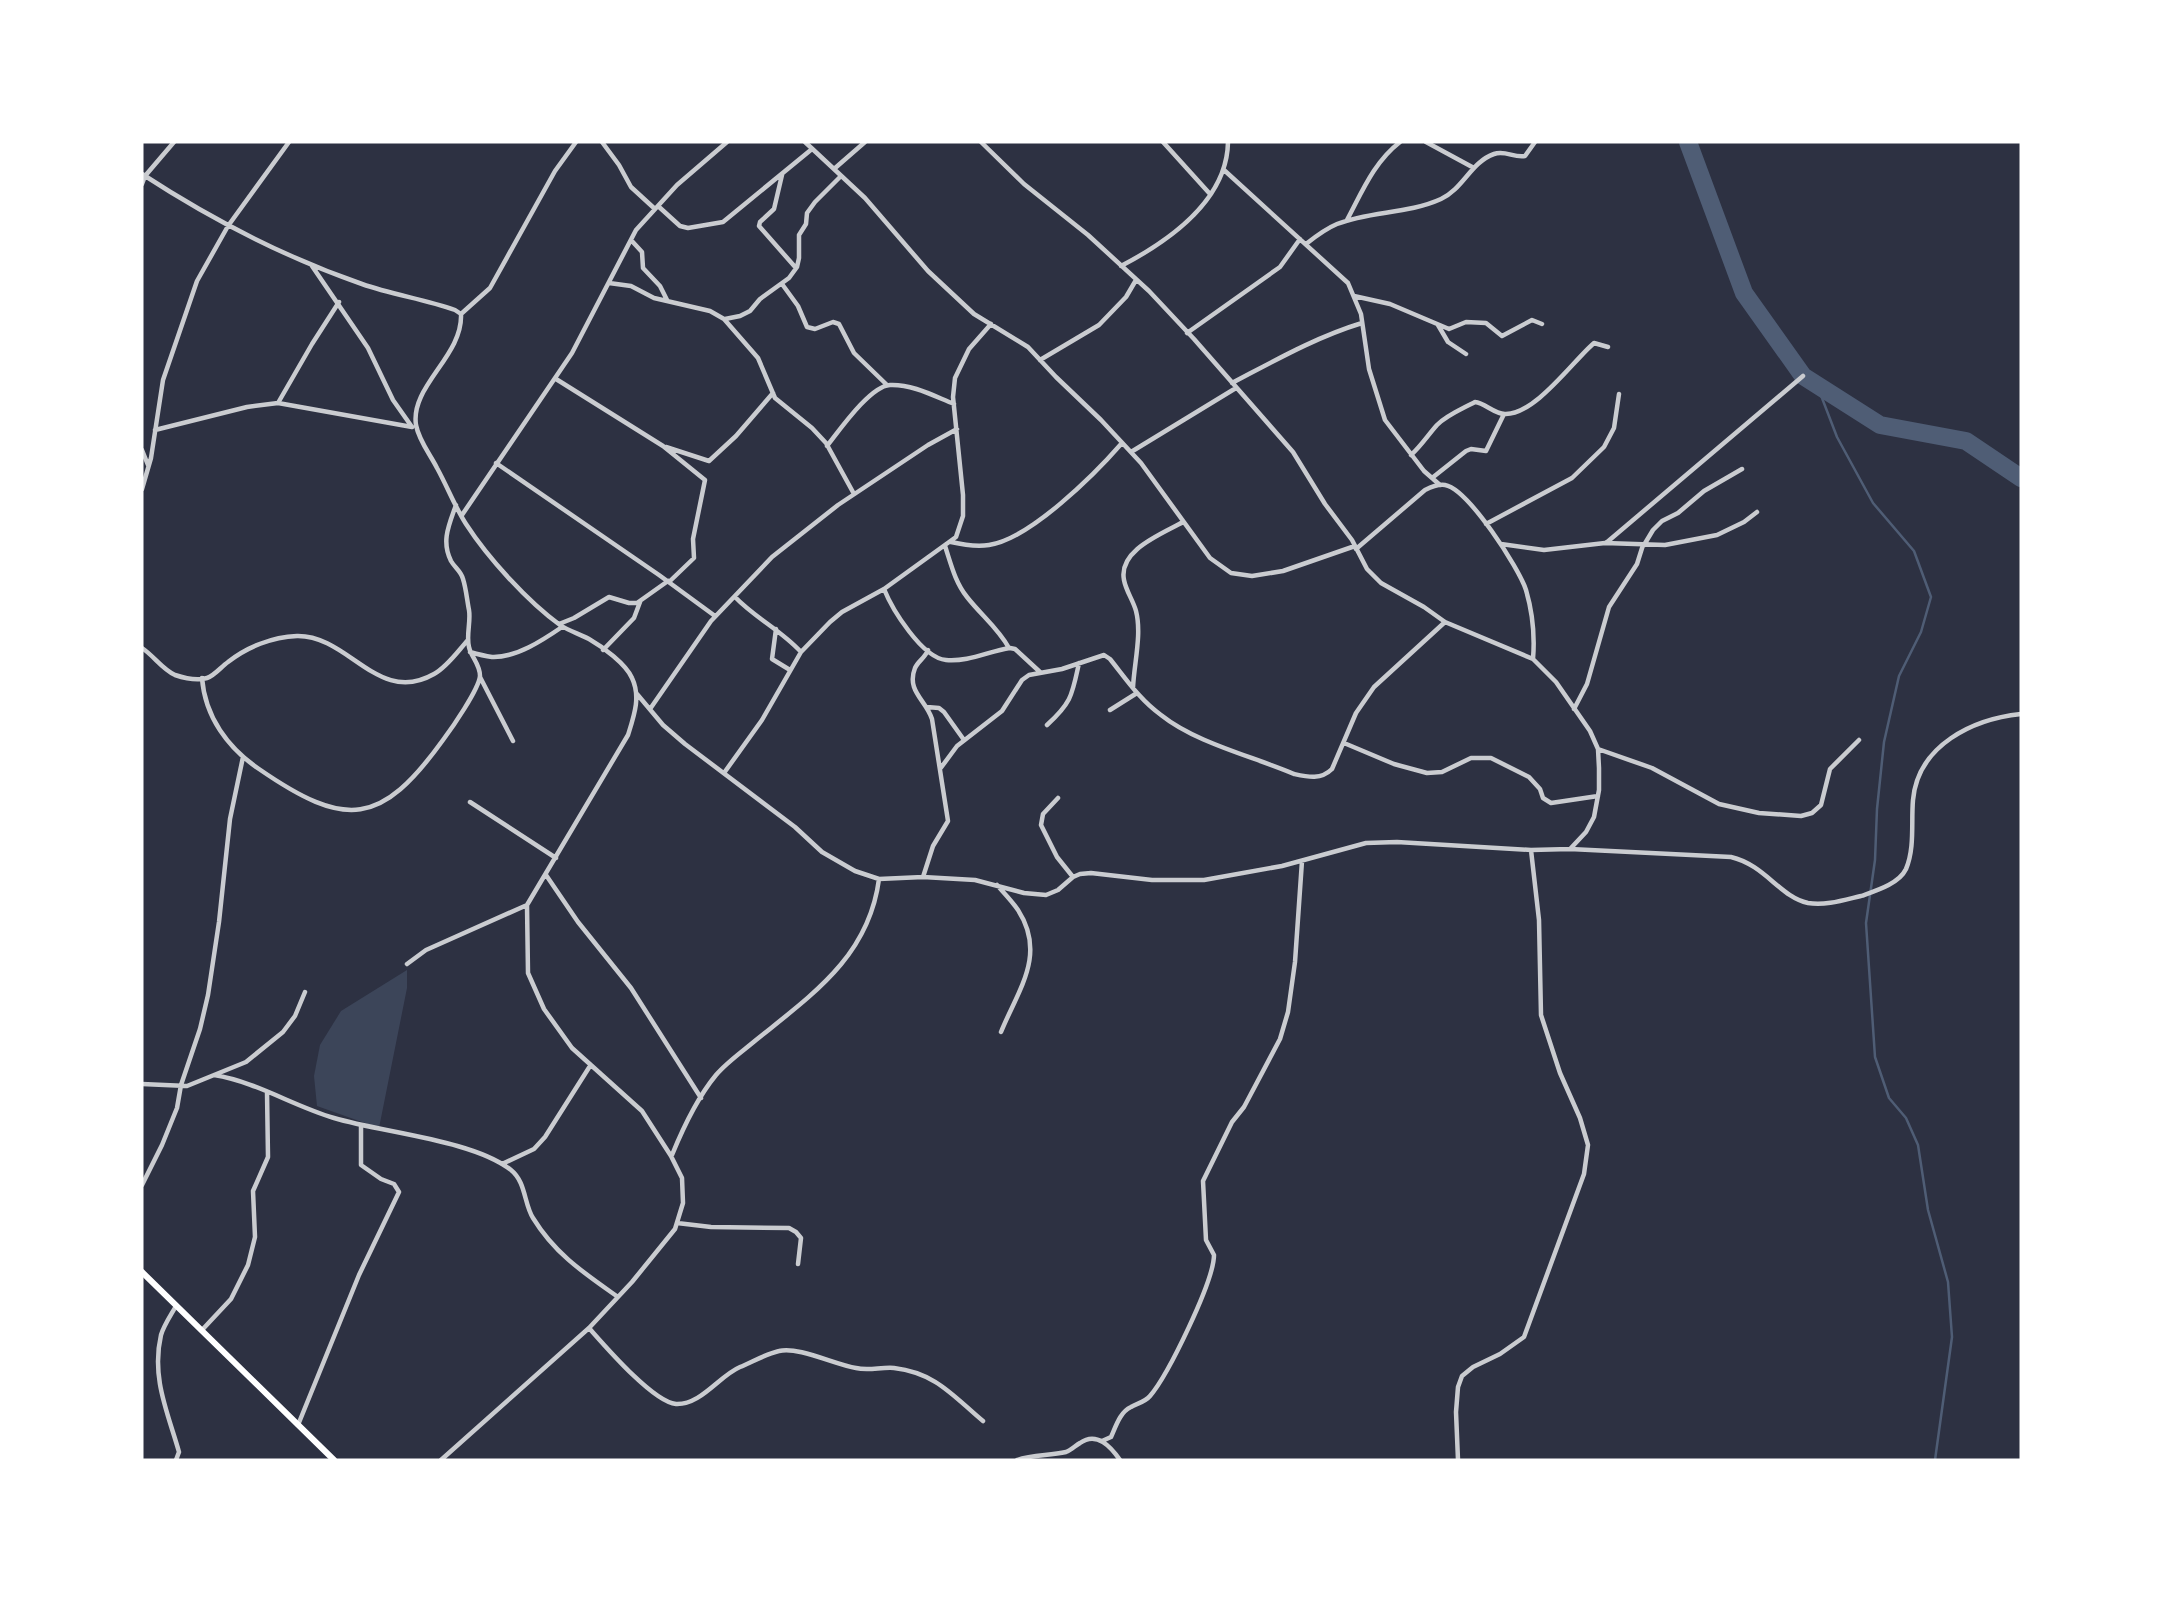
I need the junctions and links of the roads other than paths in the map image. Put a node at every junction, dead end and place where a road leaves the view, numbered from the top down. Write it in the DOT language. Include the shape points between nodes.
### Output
graph roads {
  1 [pos="174,142"];
  2 [pos="289,142"];
  3 [pos="576,142"];
  4 [pos="602,142"];
  5 [pos="727,142"];
  6 [pos="805,142"];
  7 [pos="865,142"];
  8 [pos="981,142"];
  9 [pos="1163,142"];
  10 [pos="1228,142"];
  11 [pos="1400,142"];
  12 [pos="1426,142"];
  13 [pos="1535,142"];
  14 [pos="812,149"];
  15 [pos="834,169"];
  16 [pos="1474,169"];
  17 [pos="1224,170"];
  18 [pos="783,173"];
  19 [pos="143,175"];
  20 [pos="841,176"];
  21 [pos="142,184"];
  22 [pos="1210,194"];
  23 [pos="657,207"];
  24 [pos="1346,221"];
  25 [pos="228,226"];
  26 [pos="631,240"];
  27 [pos="1300,240"];
  28 [pos="1306,244"];
  29 [pos="310,264"];
  30 [pos="1121,266"];
  31 [pos="796,268"];
  32 [pos="1136,280"];
  33 [pos="610,283"];
  34 [pos="782,284"];
  35 [pos="1354,296"];
  36 [pos="667,300"];
  37 [pos="339,303"];
  38 [pos="461,314"];
  39 [pos="724,319"];
  40 [pos="1362,323"];
  41 [pos="990,324"];
  42 [pos="1438,324"];
  43 [pos="1542,324"];
  44 [pos="1187,333"];
  45 [pos="1608,347"];
  46 [pos="1466,354"];
  47 [pos="1040,360"];
  48 [pos="1804,376"];
  49 [pos="556,379"];
  50 [pos="887,385"];
  51 [pos="1234,385"];
  52 [pos="773,393"];
  53 [pos="1619,394"];
  54 [pos="278,403"];
  55 [pos="954,404"];
  56 [pos="1504,414"];
  57 [pos="412,427"];
  58 [pos="957,429"];
  59 [pos="155,430"];
  60 [pos="420,436"];
  61 [pos="1122,443"];
  62 [pos="663,446"];
  63 [pos="827,446"];
  64 [pos="142,450"];
  65 [pos="1131,452"];
  66 [pos="1411,455"];
  67 [pos="496,463"];
  68 [pos="148,467"];
  69 [pos="1742,469"];
  70 [pos="1432,478"];
  71 [pos="1440,485"];
  72 [pos="142,489"];
  73 [pos="855,494"];
  74 [pos="456,505"];
  75 [pos="1757,512"];
  76 [pos="462,516"];
  77 [pos="1183,522"];
  78 [pos="1486,524"];
  79 [pos="951,541"];
  80 [pos="1605,543"];
  81 [pos="1500,544"];
  82 [pos="1643,545"];
  83 [pos="945,546"];
  84 [pos="1356,547"];
  85 [pos="668,582"];
  86 [pos="884,589"];
  87 [pos="735,597"];
  88 [pos="640,601"];
  89 [pos="715,616"];
  90 [pos="1445,622"];
  91 [pos="561,625"];
  92 [pos="776,628"];
  93 [pos="468,640"];
  94 [pos="142,648"];
  95 [pos="1009,648"];
  96 [pos="603,650"];
  97 [pos="928,650"];
  98 [pos="470,652"];
  99 [pos="801,652"];
  100 [pos="1533,659"];
  101 [pos="1080,663"];
  102 [pos="790,670"];
  103 [pos="1040,673"];
  104 [pos="480,676"];
  105 [pos="202,678"];
  106 [pos="1135,691"];
  107 [pos="636,693"];
  108 [pos="927,707"];
  109 [pos="650,709"];
  110 [pos="1574,709"];
  111 [pos="1110,710"];
  112 [pos="2021,714"];
  113 [pos="1047,725"];
  114 [pos="964,740"];
  115 [pos="1859,740"];
  116 [pos="513,741"];
  117 [pos="1344,743"];
  118 [pos="1598,749"];
  119 [pos="243,757"];
  120 [pos="940,769"];
  121 [pos="724,773"];
  122 [pos="1598,796"];
  123 [pos="1058,798"];
  124 [pos="470,802"];
  125 [pos="1570,849"];
  126 [pos="1531,850"];
  127 [pos="556,858"];
  128 [pos="1301,860"];
  129 [pos="546,875"];
  130 [pos="923,877"];
  131 [pos="1073,877"];
  132 [pos="879,879"];
  133 [pos="996,885"];
  134 [pos="527,905"];
  135 [pos="407,964"];
  136 [pos="305,992"];
  137 [pos="1001,1032"];
  138 [pos="590,1066"];
  139 [pos="214,1075"];
  140 [pos="142,1084"];
  141 [pos="181,1085"];
  142 [pos="267,1092"];
  143 [pos="702,1098"];
  144 [pos="361,1125"];
  145 [pos="671,1156"];
  146 [pos="502,1164"];
  147 [pos="142,1185"];
  148 [pos="677,1223"];
  149 [pos="798,1264"];
  150 [pos="142,1272"];
  151 [pos="618,1297"];
  152 [pos="176,1306"];
  153 [pos="589,1328"];
  154 [pos="201,1330"];
  155 [pos="983,1421"];
  156 [pos="298,1425"];
  157 [pos="1102,1441"];
  158 [pos="176,1460"];
  159 [pos="334,1460"];
  160 [pos="441,1460"];
  161 [pos="1017,1460"];
  162 [pos="1120,1460"];
  163 [pos="1458,1460"];
  1 -- 19 [label="street"];
  2 -- 25 [label="street"];
  3 -- 38 [label="street" via="490,288"];
  4 -- 23 [label="street" via="631,187"];
  5 -- 23 [label="street"];
  6 -- 14 [label="street"];
  7 -- 15 [label="street"];
  8 -- 30 [label="street"];
  9 -- 22 [label="street"];
  10 -- 17 [label="street"];
  11 -- 24 [label="street" via="1369,178"];
  12 -- 16 [label="street"];
  13 -- 16 [label="street" via="1525,156 1500,152"];
  14 -- 15 [label="street"];
  14 -- 18 [label="street"];
  15 -- 20 [label="street"];
  16 -- 24 [label="street" via="1454,192 1440,200"];
  17 -- 22 [label="street"];
  17 -- 27 [label="street"];
  18 -- 23 [label="street" via="731,216 712,225 680,226"];
  18 -- 31 [label="street" via="774,209 759,226"];
  19 -- 21 [label="street"];
  19 -- 25 [label="street"];
  20 -- 31 [label="street" via="807,213 799,235"];
  20 -- 41 [label="street" via="928,271"];
  22 -- 30 [label="street" via="1167,238"];
  23 -- 26 [label="street"];
  24 -- 28 [label="street"];
  25 -- 29 [label="street"];
  25 -- 59 [label="street" via="197,281 163,380"];
  26 -- 33 [label="street"];
  26 -- 36 [label="street" via="642,252 643,268"];
  27 -- 28 [label="street"];
  27 -- 44 [label="street" via="1280,267"];
  28 -- 35 [label="street" via="1348,283"];
  29 -- 37 [label="street"];
  29 -- 38 [label="street"];
  30 -- 32 [label="street"];
  31 -- 34 [label="street"];
  32 -- 44 [label="street"];
  32 -- 47 [label="street" via="1126,298 1099,325"];
  33 -- 36 [label="street"];
  33 -- 49 [label="street"];
  34 -- 39 [label="street" via="750,311"];
  34 -- 50 [label="street" via="807,327 839,324 853,354"];
  35 -- 40 [label="street"];
  35 -- 42 [label="street" via="1391,304"];
  36 -- 39 [label="street" via="710,310"];
  37 -- 54 [label="street"];
  37 -- 57 [label="street"];
  38 -- 60 [label="street" via="457,339 416,407"];
  39 -- 52 [label="street" via="758,358"];
  40 -- 51 [label="street" via="1301,347"];
  40 -- 66 [label="street" via="1382,413"];
  41 -- 47 [label="street" via="1028,347"];
  41 -- 55 [label="street" via="960,364"];
  42 -- 43 [label="street" via="1449,329 1466,322 1486,323 1502,336 1532,320"];
  42 -- 46 [label="street" via="1448,342"];
  44 -- 51 [label="street"];
  45 -- 56 [label="street" via="1594,343 1534,403"];
  47 -- 61 [label="street"];
  48 -- 80 [label="street"];
  49 -- 62 [label="street"];
  49 -- 67 [label="street"];
  50 -- 55 [label="street" via="909,387"];
  50 -- 63 [label="street" via="871,395"];
  51 -- 65 [label="street"];
  51 -- 84 [label="street" via="1293,452"];
  52 -- 62 [label="street" via="709,461"];
  52 -- 63 [label="street"];
  53 -- 78 [label="street" via="1612,435 1604,447 1572,478"];
  54 -- 57 [label="street"];
  54 -- 59 [label="street"];
  55 -- 58 [label="street"];
  56 -- 66 [label="street" via="1475,402 1442,421"];
  56 -- 70 [label="street" via="1486,451 1466,451"];
  57 -- 60 [label="street"];
  58 -- 73 [label="street"];
  58 -- 79 [label="street" via="963,516"];
  59 -- 68 [label="street"];
  60 -- 74 [label="street"];
  61 -- 65 [label="street"];
  61 -- 79 [label="street" via="1064,500 1015,534 991,545 971,547"];
  62 -- 85 [label="street" via="706,483 694,558"];
  63 -- 73 [label="street"];
  64 -- 68 [label="street"];
  65 -- 77 [label="street"];
  66 -- 70 [label="street"];
  67 -- 76 [label="street"];
  67 -- 85 [label="street"];
  68 -- 72 [label="street"];
  69 -- 82 [label="street" via="1662,521"];
  70 -- 71 [label="street"];
  71 -- 78 [label="street" via="1459,492"];
  71 -- 84 [label="street" via="1425,490"];
  73 -- 87 [label="street" via="772,557"];
  74 -- 76 [label="street"];
  74 -- 93 [label="street" via="446,546 463,578 471,622"];
  75 -- 82 [label="street" via="1717,535"];
  76 -- 91 [label="street" via="525,597"];
  77 -- 84 [label="street" via="1210,558 1231,573 1283,572"];
  77 -- 106 [label="street" via="1131,555 1123,567 1136,611"];
  78 -- 81 [label="street"];
  79 -- 83 [label="street"];
  80 -- 81 [label="street" via="1544,550"];
  80 -- 82 [label="street"];
  81 -- 100 [label="street" via="1525,587 1535,636"];
  82 -- 110 [label="street" via="1637,564 1609,607 1587,684"];
  83 -- 86 [label="street"];
  83 -- 95 [label="street" via="958,584"];
  84 -- 90 [label="street" via="1367,569 1381,583"];
  85 -- 88 [label="street"];
  85 -- 89 [label="street"];
  86 -- 97 [label="street" via="896,615"];
  86 -- 99 [label="street" via="842,612"];
  87 -- 89 [label="street"];
  87 -- 92 [label="street"];
  88 -- 91 [label="street" via="609,597"];
  88 -- 96 [label="street" via="634,618"];
  89 -- 109 [label="street"];
  90 -- 100 [label="street"];
  90 -- 117 [label="street" via="1374,687 1356,713"];
  91 -- 96 [label="street"];
  91 -- 98 [label="street" via="512,654 493,657"];
  92 -- 99 [label="street"];
  92 -- 102 [label="street" via="772,659"];
  93 -- 98 [label="street"];
  93 -- 105 [label="street" via="436,674 418,681 392,682 335,648 295,636 250,648"];
  94 -- 105 [label="street" via="176,675"];
  95 -- 97 [label="street" via="946,660"];
  95 -- 103 [label="street"];
  96 -- 107 [label="street" via="632,677"];
  97 -- 108 [label="street" via="912,678 915,694"];
  98 -- 104 [label="street"];
  99 -- 102 [label="street"];
  100 -- 110 [label="street"];
  101 -- 103 [label="street"];
  101 -- 106 [label="street" via="1104,655"];
  101 -- 113 [label="street" via="1066,707"];
  102 -- 121 [label="street"];
  103 -- 114 [label="street" via="1022,680 1002,710"];
  104 -- 116 [label="street"];
  104 -- 119 [label="street" via="421,771 376,807 335,810 291,789"];
  105 -- 119 [label="street" via="212,720"];
  106 -- 111 [label="street"];
  106 -- 117 [label="street" via="1162,717 1190,732 1294,774 1326,775"];
  107 -- 109 [label="street"];
  107 -- 127 [label="street" via="628,735"];
  108 -- 114 [label="street" via="944,712"];
  108 -- 120 [label="street"];
  109 -- 121 [label="street" via="684,744"];
  110 -- 118 [label="street"];
  112 -- 125 [label="street" via="1972,726 1935,751 1913,797 1906,869 1880,889 1851,898 1809,903 1790,895 1751,864 1731,857"];
  114 -- 120 [label="street"];
  115 -- 118 [label="street" via="1829,769 1821,805 1801,816 1719,804 1652,768"];
  117 -- 122 [label="street" via="1427,773 1439,773 1471,758 1491,758 1529,778 1551,803"];
  118 -- 122 [label="street"];
  119 -- 141 [label="street" via="230,819 208,995"];
  120 -- 130 [label="street" via="948,821 933,846"];
  121 -- 132 [label="street" via="822,852"];
  122 -- 125 [label="street" via="1591,824"];
  123 -- 131 [label="street" via="1043,814 1041,825"];
  124 -- 127 [label="street"];
  125 -- 126 [label="street"];
  126 -- 128 [label="street" via="1366,843"];
  126 -- 163 [label="street" via="1539,920 1541,1015 1580,1118 1587,1160 1524,1337 1462,1377 1456,1412"];
  127 -- 129 [label="street"];
  128 -- 131 [label="street" via="1204,880 1091,873"];
  128 -- 157 [label="street" via="1295,962 1280,1039 1203,1181 1206,1240 1214,1255 1209,1279 1154,1391 1146,1401 1128,1408 1111,1437"];
  129 -- 134 [label="street"];
  129 -- 143 [label="street" via="631,988"];
  130 -- 132 [label="street"];
  130 -- 133 [label="street"];
  131 -- 133 [label="street" via="1046,895"];
  132 -- 143 [label="street" via="869,924 851,954 828,981 715,1076"];
  133 -- 137 [label="street" via="1018,911 1032,956"];
  134 -- 135 [label="street" via="426,950"];
  134 -- 138 [label="street" via="528,972 535,990 572,1048"];
  136 -- 139 [label="street" via="283,1032 246,1062"];
  138 -- 145 [label="street" via="642,1111"];
  138 -- 146 [label="street" via="545,1137 534,1149"];
  139 -- 141 [label="street"];
  139 -- 142 [label="street" via="245,1081"];
  140 -- 141 [label="street"];
  141 -- 147 [label="street" via="177,1108"];
  142 -- 144 [label="street"];
  142 -- 154 [label="street" via="268,1157 253,1191 255,1237 248,1265 231,1298"];
  143 -- 145 [label="street"];
  144 -- 146 [label="street" via="455,1146"];
  144 -- 156 [label="street" via="361,1165 394,1184 399,1195 359,1275"];
  145 -- 148 [label="street" via="682,1178 683,1203"];
  146 -- 151 [label="street" via="514,1172 531,1215 558,1253"];
  148 -- 149 [label="street" via="789,1228 801,1238"];
  148 -- 151 [label="street" via="660,1250"];
  150 -- 152 [label="main road"];
  151 -- 153 [label="street"];
  152 -- 154 [label="main road"];
  152 -- 158 [label="street" via="162,1334 158,1367 162,1403 179,1452"];
  153 -- 155 [label="street" via="640,1382 674,1404 688,1402 736,1369 781,1350 858,1369 916,1372 942,1384"];
  153 -- 160 [label="street"];
  154 -- 156 [label="main road"];
  156 -- 159 [label="main road"];
  157 -- 161 [label="street" via="1090,1439 1067,1452"];
  157 -- 162 [label="street"];
}
